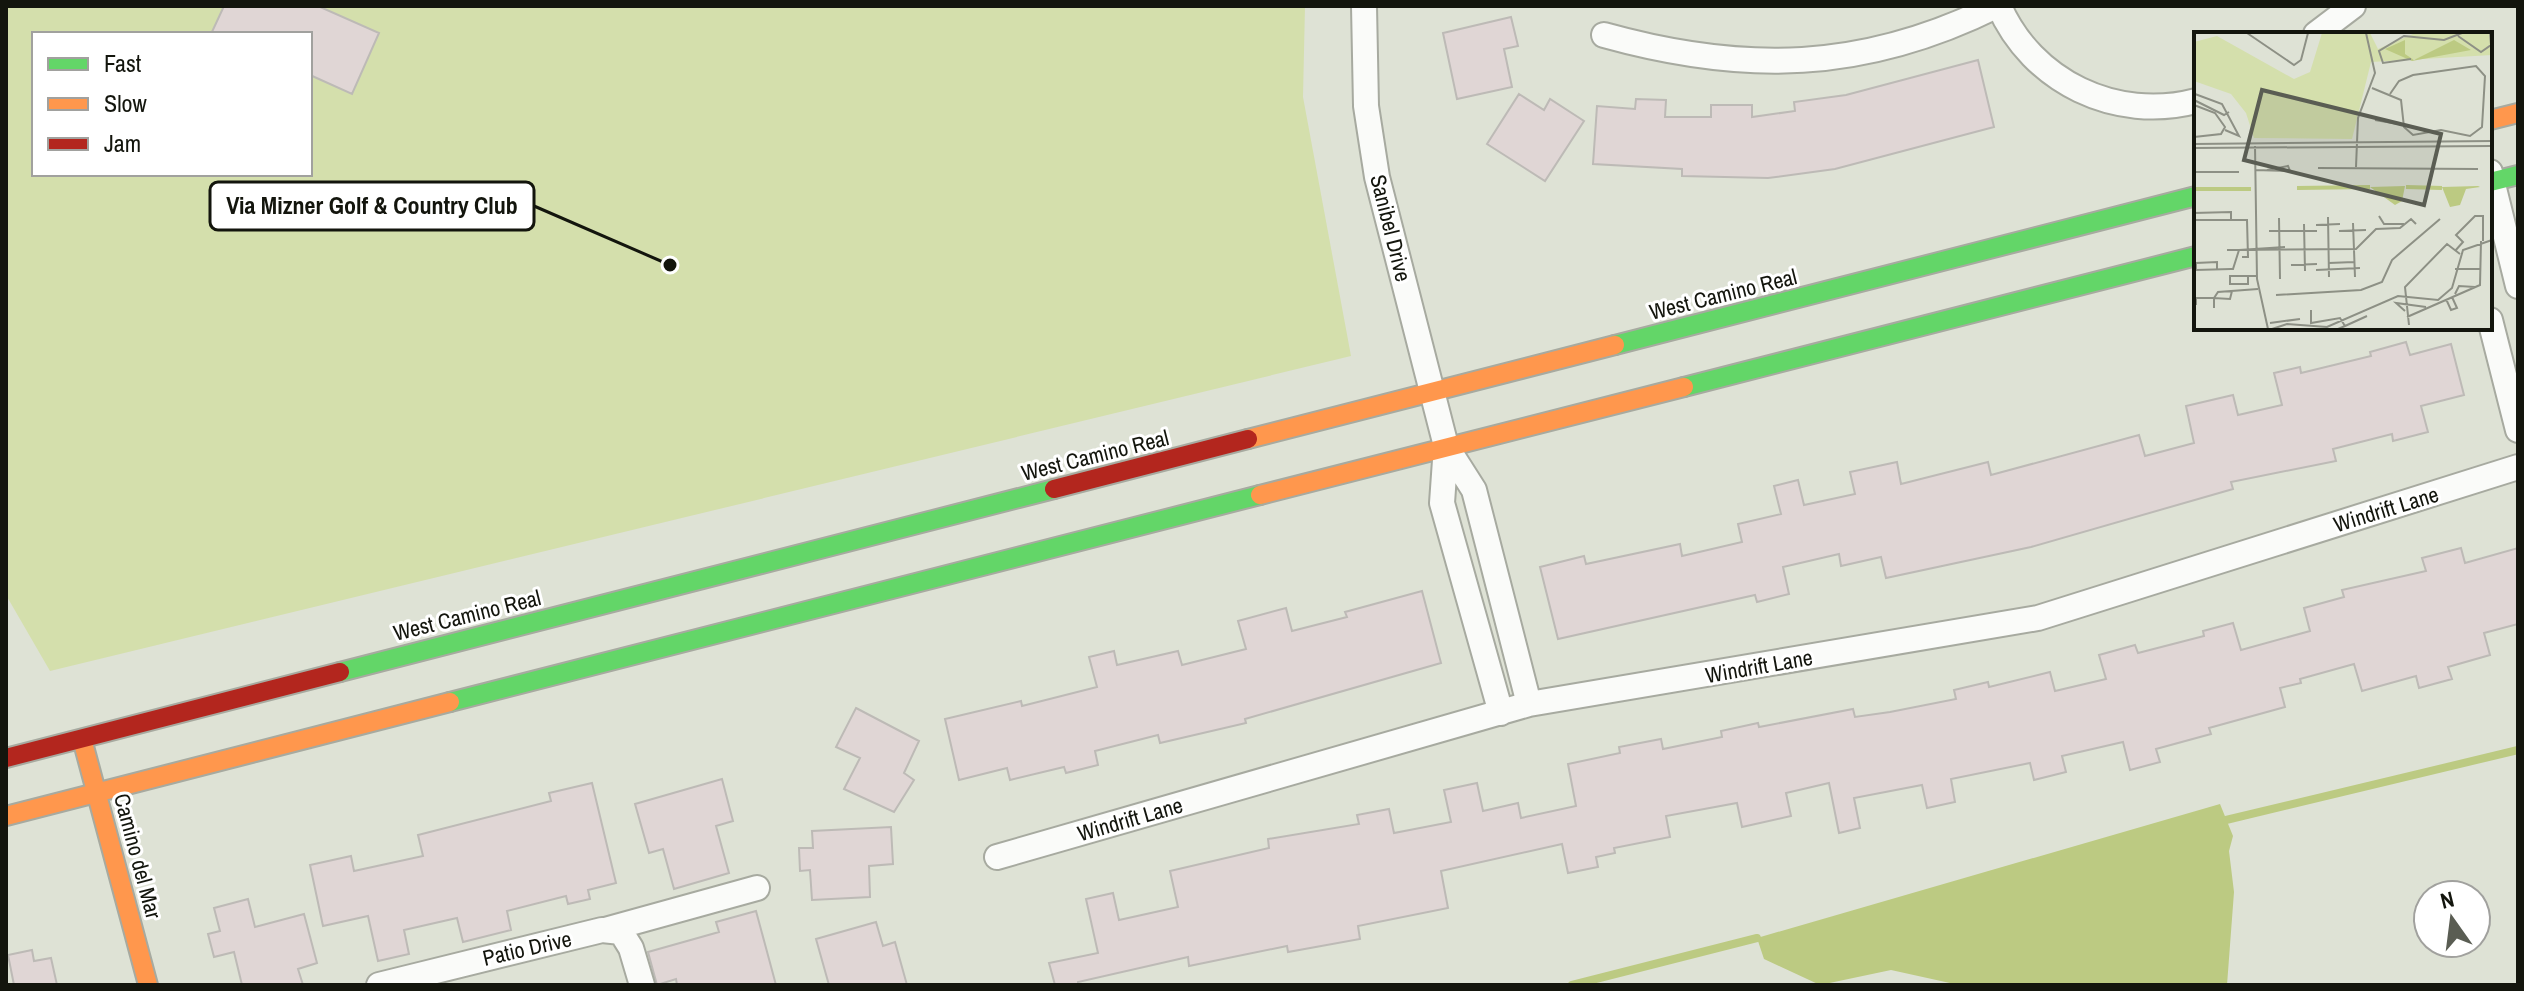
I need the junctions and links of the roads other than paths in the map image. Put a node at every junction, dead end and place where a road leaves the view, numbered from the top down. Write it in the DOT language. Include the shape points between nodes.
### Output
graph roads {
  1 [pos="1364,6"];
  2 [pos="1998,6"];
  3 [pos="2353,6"];
  4 [pos="2319,32"];
  5 [pos="1604,35"];
  6 [pos="2194,101"];
  7 [pos="2518,113"];
  8 [pos="2492,120"];
  9 [pos="2518,175"];
  10 [pos="2492,179"];
  11 [pos="2492,183"];
  12 [pos="2194,197"];
  13 [pos="2194,257"];
  14 [pos="2518,286"];
  15 [pos="2492,328"];
  16 [pos="1432,393"];
  17 [pos="2518,430"];
  18 [pos="1446,446"];
  19 [pos="2518,467"];
  20 [pos="1529,704"];
  21 [pos="1501,713"];
  22 [pos="82,739"];
  23 [pos="6,758"];
  24 [pos="97,793"];
  25 [pos="6,816"];
  26 [pos="997,857"];
  27 [pos="757,888"];
  28 [pos="602,930"];
  29 [pos="148,985"];
  30 [pos="379,985"];
  31 [pos="642,985"];
  1 -- 16 [label="street, Sanibel Drive" via="1365,94 1377,177"];
  2 -- 5 [label="street" via="1914,40 1811,60 1706,59"];
  2 -- 6 [label="street" via="2033,58 2067,84 2125,106"];
  3 -- 4 [label="street"];
  7 -- 8 [label="street"];
  9 -- 10 [label="street"];
  11 -- 14 [label="street"];
  12 -- 16 [label="street, West Camino Real"];
  13 -- 18 [label="street"];
  15 -- 17 [label="street"];
  16 -- 18 [label="street, Sanibel Drive"];
  16 -- 22 [label="street, West Camino Real"];
  18 -- 20 [label="street, Sanibel Drive" via="1474,490"];
  18 -- 21 [label="street, Sanibel Drive" via="1442,503"];
  18 -- 24 [label="street"];
  19 -- 20 [label="street, Windrift Lane" via="2038,618"];
  20 -- 21 [label="street, Windrift Lane"];
  21 -- 26 [label="street, Windrift Lane"];
  22 -- 23 [label="street, West Camino Real"];
  22 -- 24 [label="street, Camino del Mar"];
  24 -- 25 [label="street"];
  24 -- 29 [label="street, Camino del Mar"];
  27 -- 28 [label="street"];
  28 -- 30 [label="street, Patio Drive"];
  28 -- 31 [label="street, Patio Drive" via="621,932"];
}
